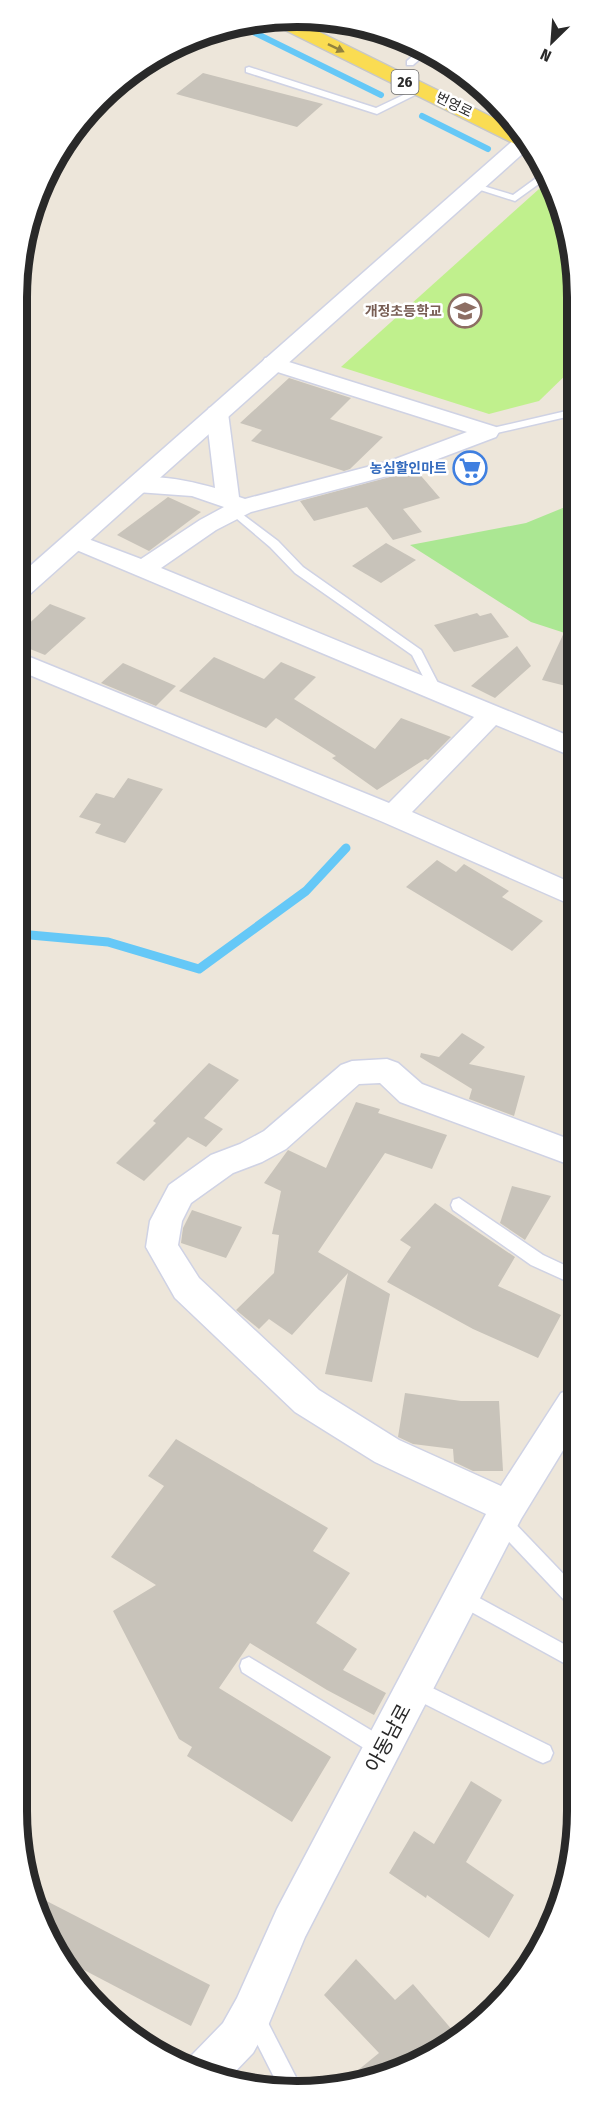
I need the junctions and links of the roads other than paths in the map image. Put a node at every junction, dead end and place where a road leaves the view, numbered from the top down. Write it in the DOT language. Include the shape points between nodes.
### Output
graph roads {
  1 [pos="296,27"];
  2 [pos="341,31"];
  3 [pos="418,56"];
  4 [pos="410,63"];
  5 [pos="249,70"];
  6 [pos="426,81"];
  7 [pos="510,132"];
  8 [pos="520,145"];
  9 [pos="540,180"];
  10 [pos="473,186"];
  11 [pos="273,363"];
  12 [pos="217,412"];
  13 [pos="567,414"];
  14 [pos="488,432"];
  15 [pos="137,485"];
  16 [pos="235,506"];
  17 [pos="75,541"];
  18 [pos="144,568"];
  19 [pos="27,583"];
  20 [pos="27,664"];
  21 [pos="435,689"];
  22 [pos="491,715"];
  23 [pos="567,745"];
  24 [pos="393,815"];
  25 [pos="567,893"];
  26 [pos="567,1152"];
  27 [pos="459,1205"];
  28 [pos="567,1274"];
  29 [pos="567,1414"];
  30 [pos="505,1514"];
  31 [pos="567,1590"];
  32 [pos="461,1597"];
  33 [pos="567,1656"];
  34 [pos="249,1666"];
  35 [pos="414,1688"];
  36 [pos="382,1748"];
  37 [pos="543,1753"];
  38 [pos="252,2013"];
  39 [pos="210,2067"];
  40 [pos="287,2080"];
  1 -- 6 [label="main road, 번영로 / 26, one-way"];
  2 -- 4 [label="main road, 번영로 / 26"];
  3 -- 4 [label="lane"];
  4 -- 6 [label="main road, 번영로 / 26"];
  5 -- 6 [label="lane" via="377,111"];
  6 -- 7 [label="main road, 번영로 / 26"];
  8 -- 10 [label="street"];
  9 -- 10 [label="lane" via="515,198"];
  10 -- 11 [label="street"];
  11 -- 12 [label="street"];
  11 -- 14 [label="street"];
  12 -- 15 [label="street"];
  12 -- 16 [label="street"];
  13 -- 14 [label="lane"];
  14 -- 16 [label="street" via="398,466"];
  15 -- 16 [label="street" via="173,485 209,492"];
  15 -- 17 [label="street"];
  16 -- 18 [label="street"];
  16 -- 21 [label="lane" via="299,570 417,653"];
  17 -- 18 [label="street"];
  17 -- 19 [label="street"];
  18 -- 21 [label="street"];
  20 -- 24 [label="street"];
  21 -- 22 [label="street"];
  22 -- 23 [label="street"];
  22 -- 24 [label="street"];
  24 -- 25 [label="street"];
  26 -- 30 [label="street" via="411,1092 387,1071 352,1073 275,1140 222,1164 180,1194 166,1221 162,1247 187,1288 307,1401 387,1451"];
  27 -- 28 [label="lane" via="537,1260"];
  29 -- 30 [label="street, 아동남로"];
  30 -- 31 [label="lane"];
  30 -- 32 [label="street, 아동남로"];
  32 -- 33 [label="lane"];
  32 -- 35 [label="street, 아동남로"];
  34 -- 36 [label="lane"];
  35 -- 36 [label="street, 아동남로"];
  35 -- 37 [label="lane"];
  36 -- 38 [label="street, 아동남로" via="291,1923"];
  38 -- 39 [label="street, 아동남로" via="238,2038"];
  38 -- 40 [label="lane"];
}
